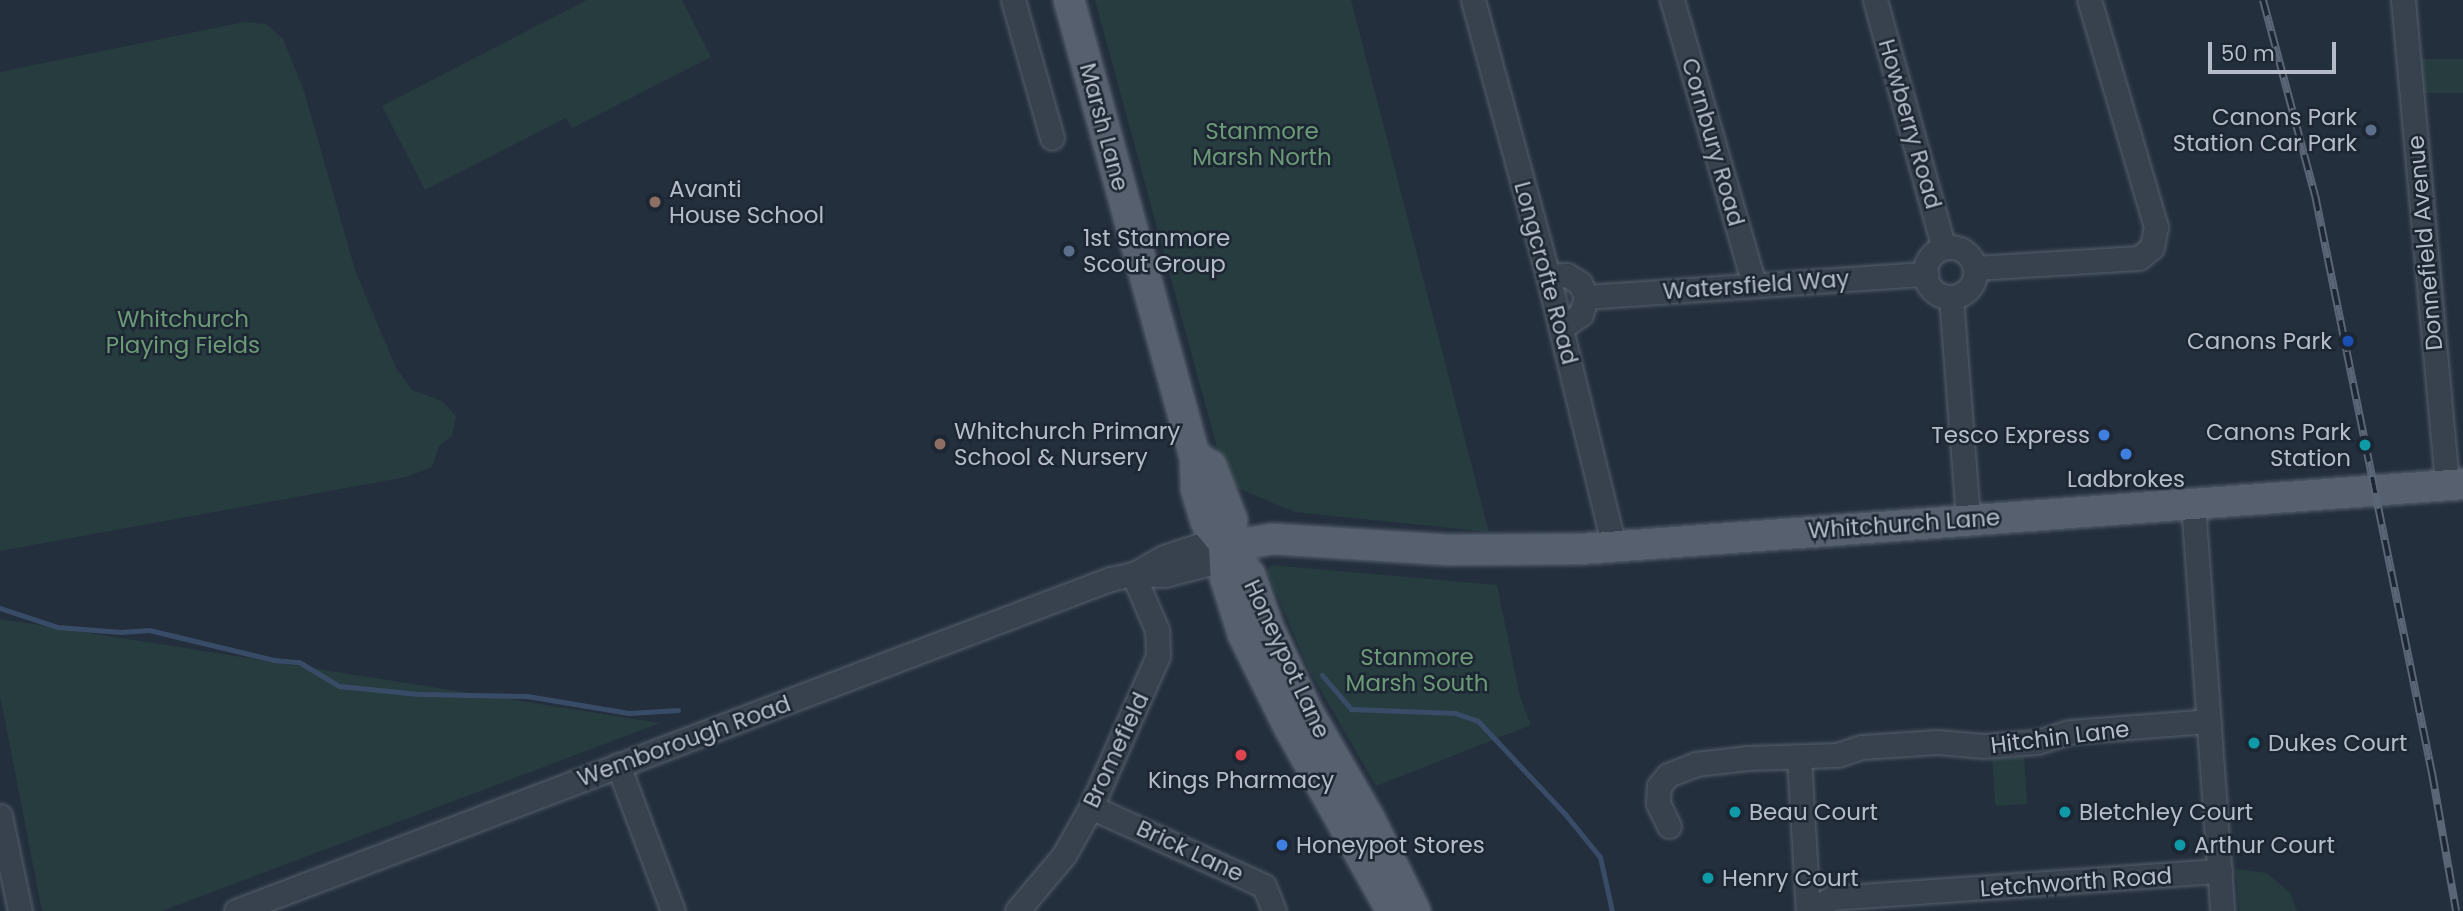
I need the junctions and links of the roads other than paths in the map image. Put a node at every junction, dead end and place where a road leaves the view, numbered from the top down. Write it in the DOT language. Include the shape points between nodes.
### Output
graph roads {
  1 [pos="1013,0"];
  2 [pos="1069,0"];
  3 [pos="1473,0"];
  4 [pos="1672,0"];
  5 [pos="1875,0"];
  6 [pos="2089,0"];
  7 [pos="2403,0"];
  8 [pos="1052,138"];
  9 [pos="1944,248"];
  10 [pos="1975,268"];
  11 [pos="1926,274"];
  12 [pos="1548,276"];
  13 [pos="1754,285"];
  14 [pos="1586,297"];
  15 [pos="1951,297"];
  16 [pos="1561,328"];
  17 [pos="2455,485"];
  18 [pos="2193,503"];
  19 [pos="1968,519"];
  20 [pos="1614,546"];
  21 [pos="1224,547"];
  22 [pos="1133,574"];
  23 [pos="2209,721"];
  24 [pos="1799,757"];
  25 [pos="618,765"];
  26 [pos="1091,807"];
  27 [pos="0,816"];
  28 [pos="1669,826"];
  29 [pos="2220,871"];
  30 [pos="243,910"];
  31 [pos="20,911"];
  32 [pos="673,911"];
  33 [pos="1017,911"];
  34 [pos="1274,911"];
  35 [pos="1392,911"];
  36 [pos="1415,911"];
  37 [pos="1809,911"];
  38 [pos="2222,911"];
  1 -- 8 [label="street"];
  2 -- 21 [label="main road, Marsh Lane" via="1195,456 1196,489 1206,522"];
  3 -- 12 [label="street, Longcrofte Road"];
  4 -- 13 [label="street, Cornbury Road"];
  5 -- 9 [label="street, Howberry Road"];
  6 -- 10 [label="street" via="2156,227 2152,247 2139,258"];
  7 -- 17 [label="street, Donnefield Avenue"];
  9 -- 10 [label="street" via="1967,254"];
  9 -- 11 [label="street" via="1932,255"];
  10 -- 15 [label="street" via="1967,291"];
  11 -- 13 [label="street, Watersfield Way"];
  11 -- 15 [label="street" via="1932,289"];
  12 -- 14 [label="street" via="1567,275 1580,283"];
  12 -- 16 [label="street, Longcrofte Road"];
  13 -- 14 [label="street, Watersfield Way"];
  14 -- 16 [label="street" via="1581,314"];
  15 -- 19 [label="street"];
  16 -- 20 [label="street, Longcrofte Road"];
  17 -- 18 [label="main road, Whitchurch Lane"];
  18 -- 19 [label="main road, Whitchurch Lane"];
  18 -- 23 [label="street"];
  19 -- 20 [label="main road, Whitchurch Lane"];
  20 -- 21 [label="main road, Whitchurch Lane" via="1526,552 1273,538"];
  21 -- 22 [label="street, Wemborough Road" via="1203,544 1186,549"];
  21 -- 35 [label="main road, Honeypot Lane" via="1226,580 1243,634 1289,727"];
  21 -- 36 [label="main road, Honeypot Lane" via="1250,575 1306,709 1355,792"];
  22 -- 25 [label="street, Wemborough Road"];
  22 -- 26 [label="street, Bromefield" via="1157,630 1158,656"];
  23 -- 24 [label="street, Hitchin Lane" via="2069,733 2036,742 1976,747 1937,742"];
  23 -- 29 [label="street"];
  24 -- 28 [label="street, Hitchin Lane" via="1696,764 1668,775 1659,786 1658,803"];
  24 -- 37 [label="street"];
  25 -- 30 [label="street, Wemborough Road"];
  25 -- 32 [label="street"];
  26 -- 33 [label="street, Bromefield" via="1064,855"];
  26 -- 34 [label="street, Brick Lane" via="1264,886"];
  27 -- 31 [label="street"];
  29 -- 37 [label="street, Letchworth Road" via="1832,898"];
  29 -- 38 [label="street"];
}
